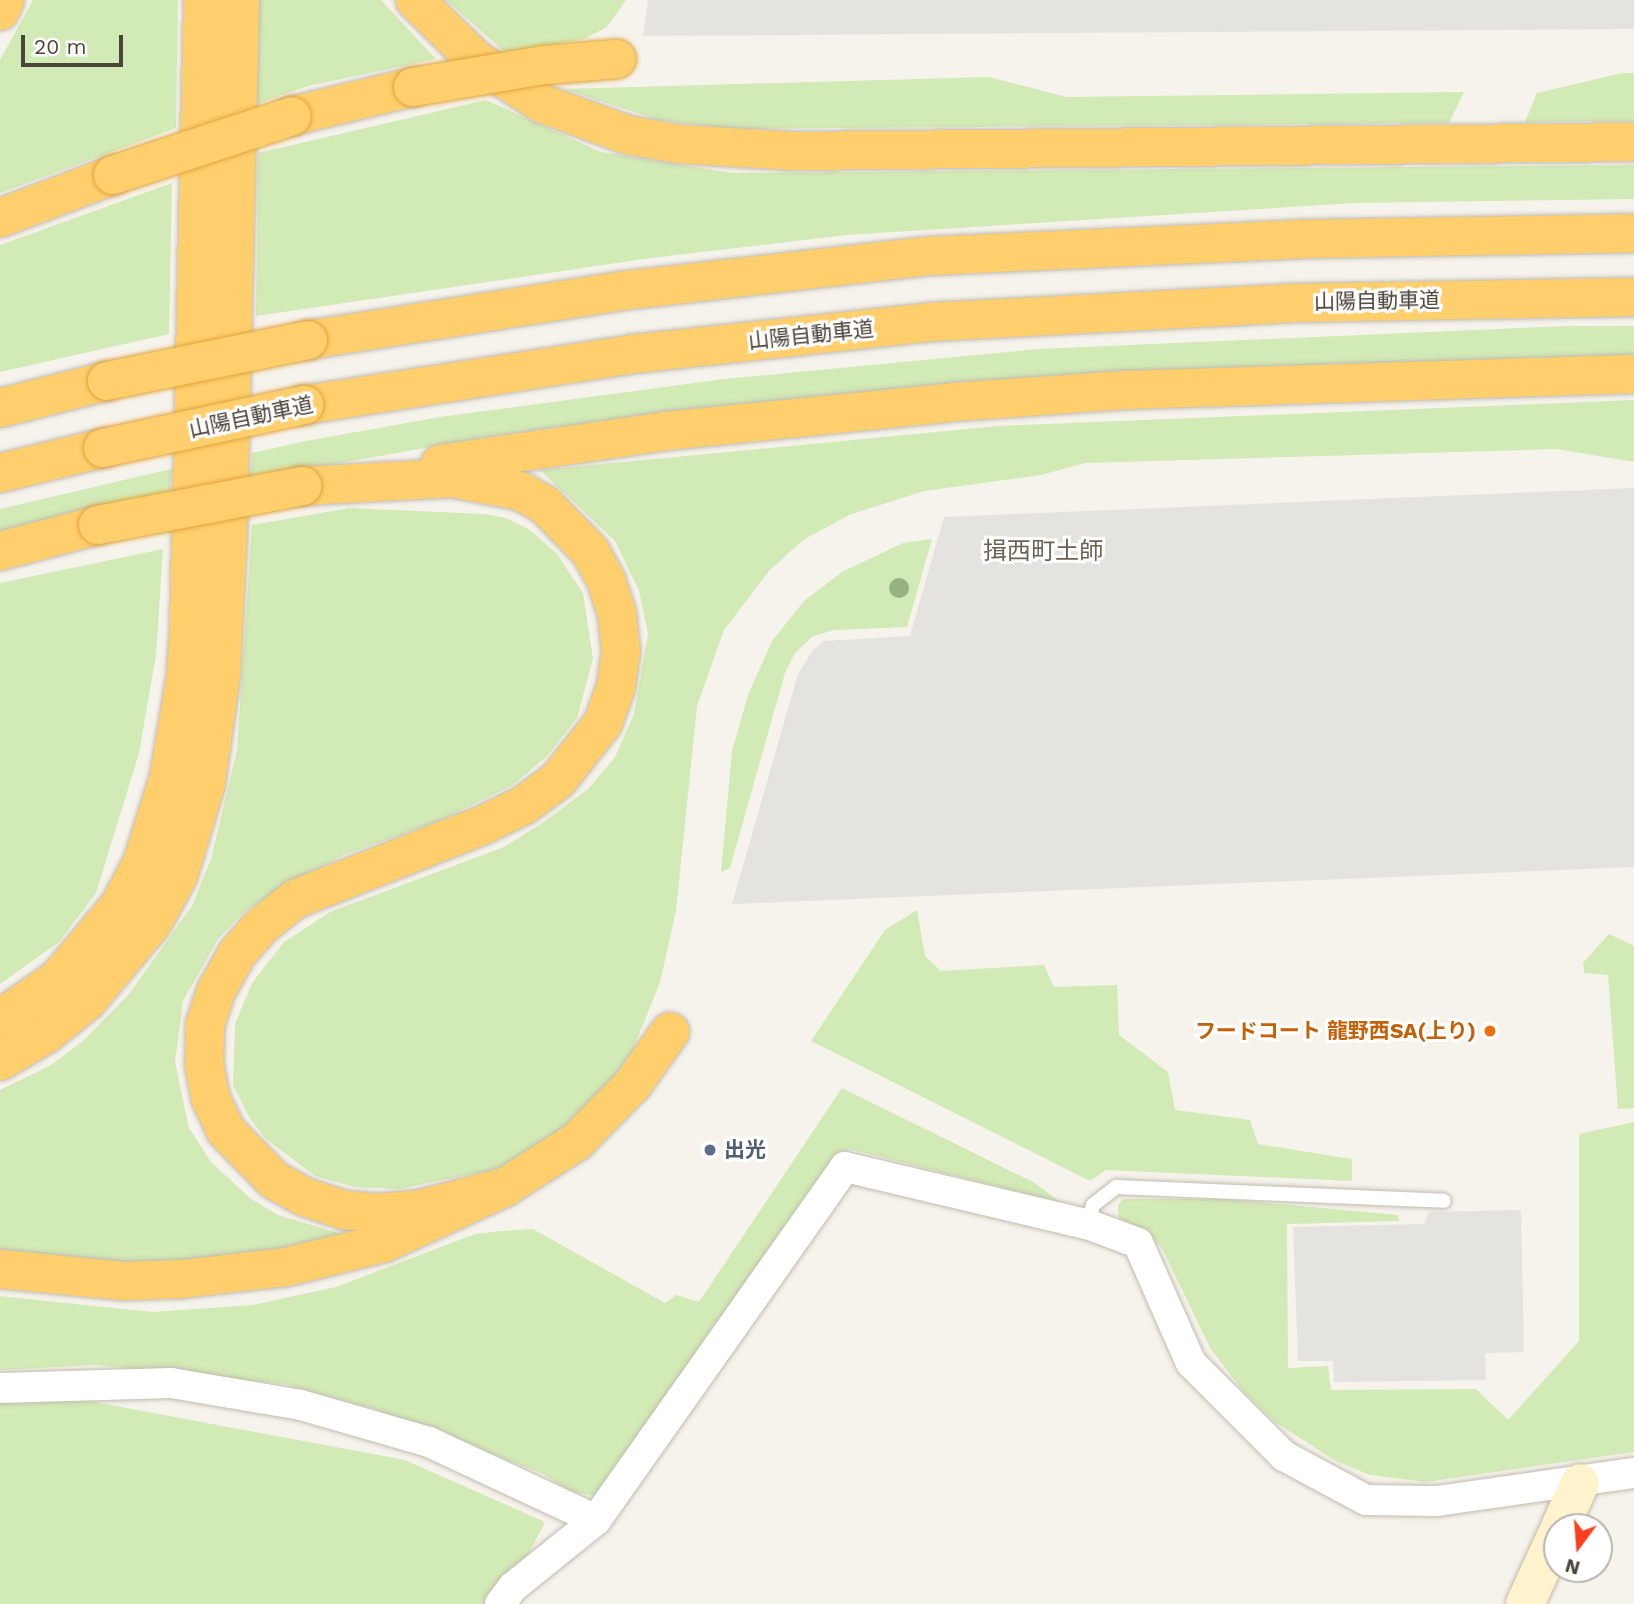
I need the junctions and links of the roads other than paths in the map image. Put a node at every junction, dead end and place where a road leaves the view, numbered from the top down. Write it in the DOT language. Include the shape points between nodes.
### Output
graph roads {
  1 [pos="5,0"];
  2 [pos="203,0"];
  3 [pos="240,0"];
  4 [pos="415,0"];
  5 [pos="0,11"];
  6 [pos="617,59"];
  7 [pos="1634,142"];
  8 [pos="0,218"];
  9 [pos="1634,233"];
  10 [pos="1634,297"];
  11 [pos="1634,374"];
  12 [pos="0,408"];
  13 [pos="0,473"];
  14 [pos="302,486"];
  15 [pos="0,551"];
  16 [pos="0,1019"];
  17 [pos="670,1032"];
  18 [pos="0,1061"];
  19 [pos="505,1187"];
  20 [pos="1444,1201"];
  21 [pos="1087,1224"];
  22 [pos="0,1269"];
  23 [pos="0,1388"];
  24 [pos="1634,1473"];
  25 [pos="1580,1483"];
  26 [pos="1566,1513"];
  27 [pos="596,1520"];
  28 [pos="1543,1565"];
  29 [pos="500,1604"];
  30 [pos="1525,1604"];
  1 -- 5 [label="highway"];
  2 -- 16 [label="highway" via="189,627 169,777 143,861 120,905 58,979"];
  3 -- 18 [label="highway" via="228,532 221,675 206,783 178,876 146,932 87,1001 46,1034"];
  4 -- 7 [label="highway" via="475,60 543,104 617,131 679,144 794,151"];
  6 -- 8 [label="highway, bridge" via="545,65 413,87 292,116"];
  9 -- 12 [label="highway, bridge" via="1300,239 929,256 620,291 307,340"];
  10 -- 13 [label="highway, 山陽自動車道, bridge" via="1289,303 930,323 632,354 304,405"];
  11 -- 14 [label="highway" via="1126,390 953,402 665,431"];
  14 -- 15 [label="highway, bridge" via="98,526"];
  14 -- 19 [label="highway" via="453,478 520,491 545,505 590,551 617,614 621,651 603,723 558,780 524,805 483,825 295,899 237,952 216,990 205,1025 204,1064 211,1099 226,1131 265,1173 305,1197 344,1210 379,1213 421,1209"];
  17 -- 19 [label="highway" via="604,1116 576,1142"];
  19 -- 22 [label="highway" via="384,1243 286,1267 124,1281"];
  20 -- 21 [label="lane" via="1116,1187 1093,1205"];
  21 -- 25 [label="street" via="1138,1243 1191,1363 1284,1456 1366,1500 1437,1501"];
  21 -- 27 [label="street" via="845,1167"];
  23 -- 27 [label="street" via="172,1383 301,1405 429,1442"];
  24 -- 25 [label="street"];
  25 -- 26 [label="street"];
  27 -- 29 [label="street" via="513,1587"];
  28 -- 30 [label="street"];
}
